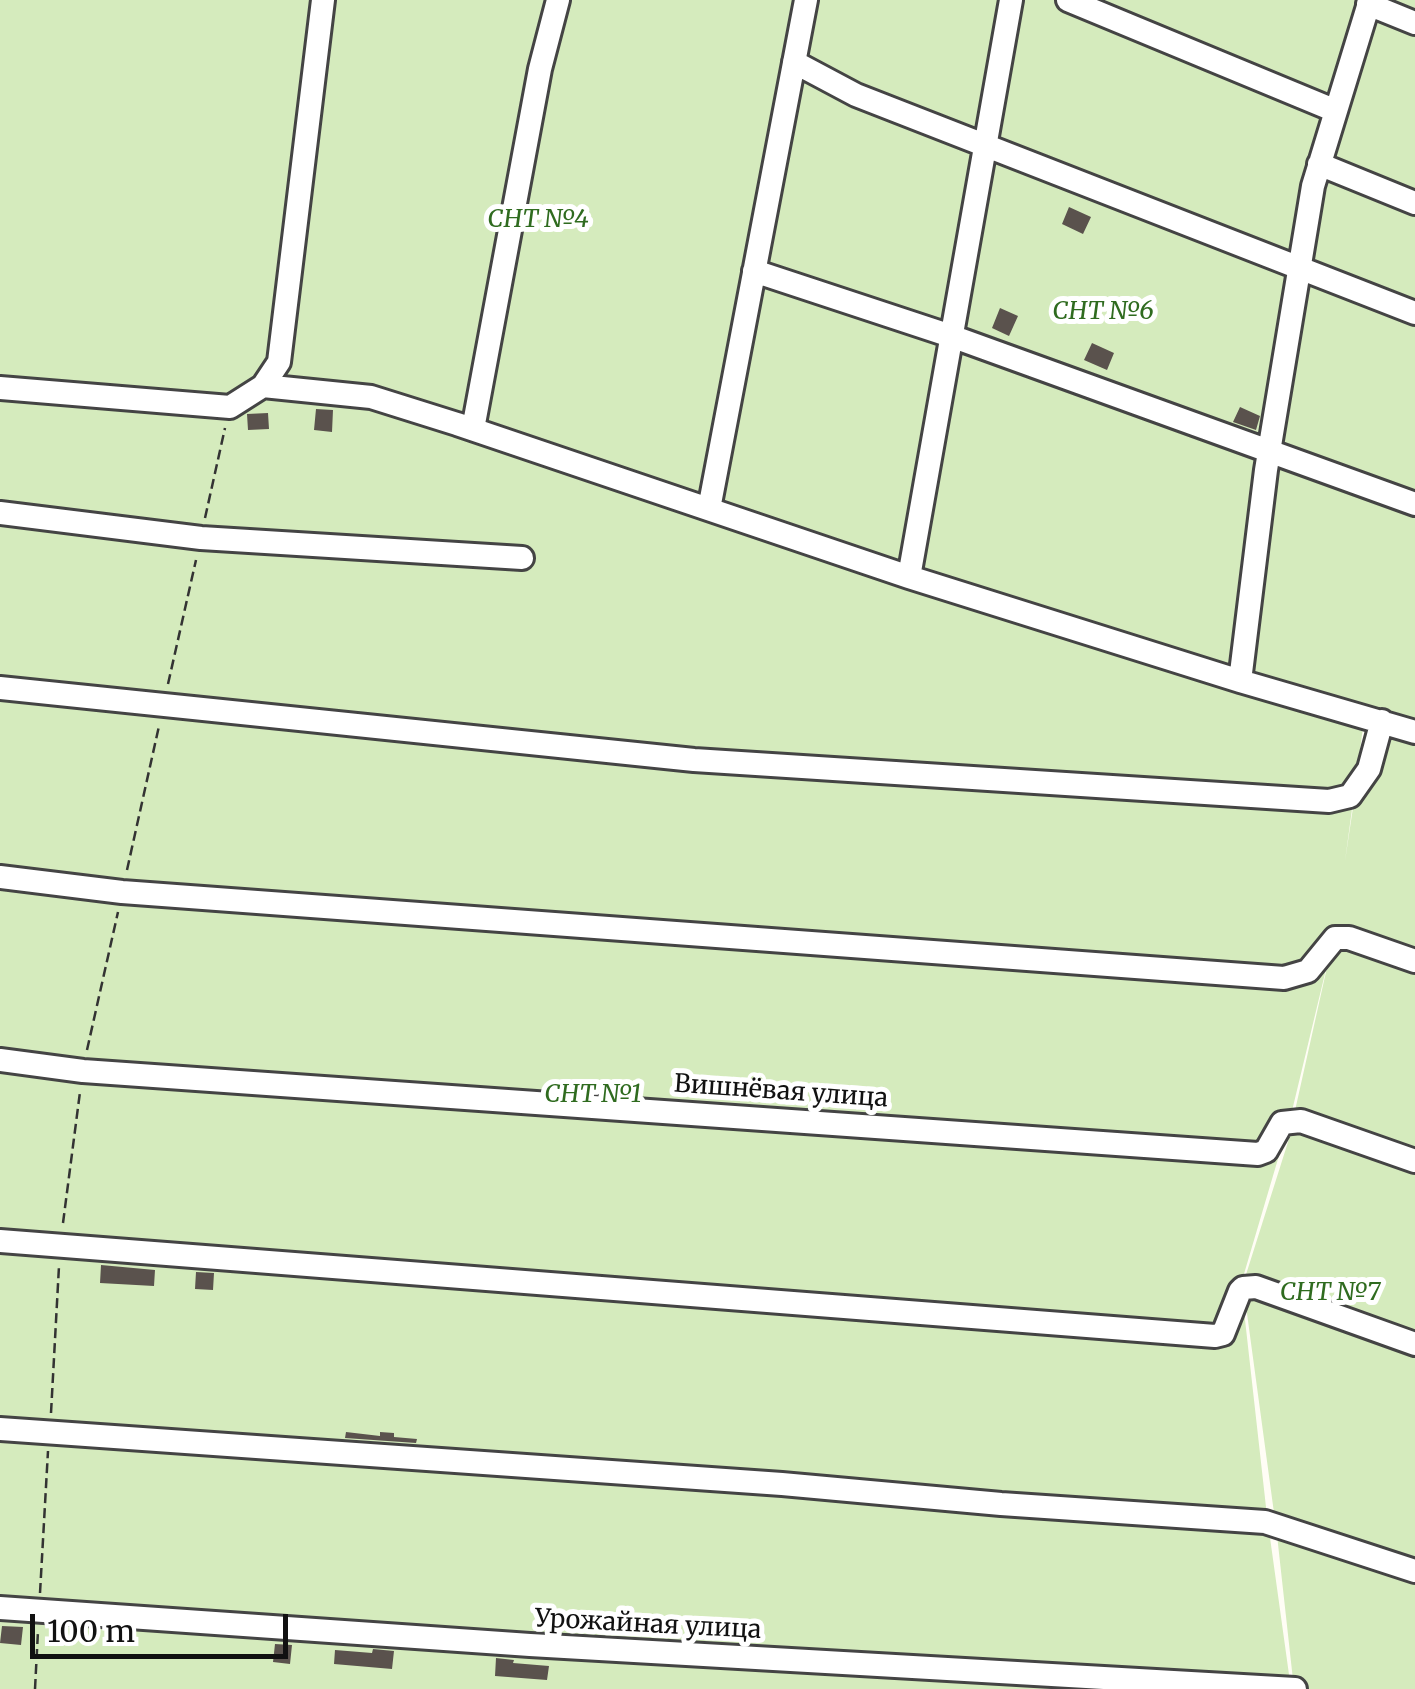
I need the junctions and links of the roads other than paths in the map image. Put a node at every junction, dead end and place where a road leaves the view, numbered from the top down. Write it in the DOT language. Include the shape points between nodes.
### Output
graph roads {
  1 [pos="324,0"];
  2 [pos="558,0"];
  3 [pos="806,0"];
  4 [pos="1012,0"];
  5 [pos="1068,0"];
  6 [pos="1369,2"];
  7 [pos="1415,23"];
  8 [pos="794,62"];
  9 [pos="1336,111"];
  10 [pos="985,146"];
  11 [pos="1320,164"];
  12 [pos="1415,203"];
  13 [pos="1299,269"];
  14 [pos="754,272"];
  15 [pos="1415,313"];
  16 [pos="951,336"];
  17 [pos="262,386"];
  18 [pos="0,388"];
  19 [pos="472,429"];
  20 [pos="1269,451"];
  21 [pos="1415,504"];
  22 [pos="709,509"];
  23 [pos="0,512"];
  24 [pos="522,558"];
  25 [pos="908,576"];
  26 [pos="1240,680"];
  27 [pos="0,688"];
  28 [pos="1382,721"];
  29 [pos="1415,732"];
  30 [pos="0,877"];
  31 [pos="1415,961"];
  32 [pos="0,1060"];
  33 [pos="1415,1161"];
  34 [pos="0,1241"];
  35 [pos="1415,1344"];
  36 [pos="0,1429"];
  37 [pos="1415,1571"];
  38 [pos="0,1608"];
  39 [pos="1294,1689"];
  1 -- 17 [label="street" via="278,362"];
  2 -- 19 [label="street"];
  3 -- 8 [label="street"];
  4 -- 10 [label="street"];
  5 -- 9 [label="street"];
  6 -- 7 [label="street"];
  6 -- 9 [label="street"];
  8 -- 10 [label="street" via="856,95"];
  8 -- 14 [label="street"];
  9 -- 11 [label="street"];
  10 -- 13 [label="street"];
  10 -- 16 [label="street"];
  11 -- 12 [label="street"];
  11 -- 13 [label="street"];
  13 -- 15 [label="street"];
  13 -- 20 [label="street"];
  14 -- 16 [label="street"];
  14 -- 22 [label="street"];
  16 -- 20 [label="street"];
  16 -- 25 [label="street"];
  17 -- 18 [label="street" via="230,407"];
  17 -- 19 [label="street" via="371,397"];
  19 -- 22 [label="street"];
  20 -- 21 [label="street"];
  20 -- 26 [label="street"];
  22 -- 25 [label="street"];
  23 -- 24 [label="street" via="201,538"];
  25 -- 26 [label="street"];
  26 -- 28 [label="street"];
  27 -- 28 [label="street" via="694,760 1329,801 1350,796 1369,769"];
  28 -- 29 [label="street"];
  30 -- 31 [label="street" via="122,892 1284,978 1308,971 1335,938"];
  32 -- 33 [label="street, Вишнёвая улица" via="1258,1154 1288,1120"];
  34 -- 35 [label="street" via="1215,1336 1223,1334 1242,1288 1256,1287"];
  36 -- 37 [label="street" via="1266,1522"];
  38 -- 39 [label="street, Урожайная улица"];
}
